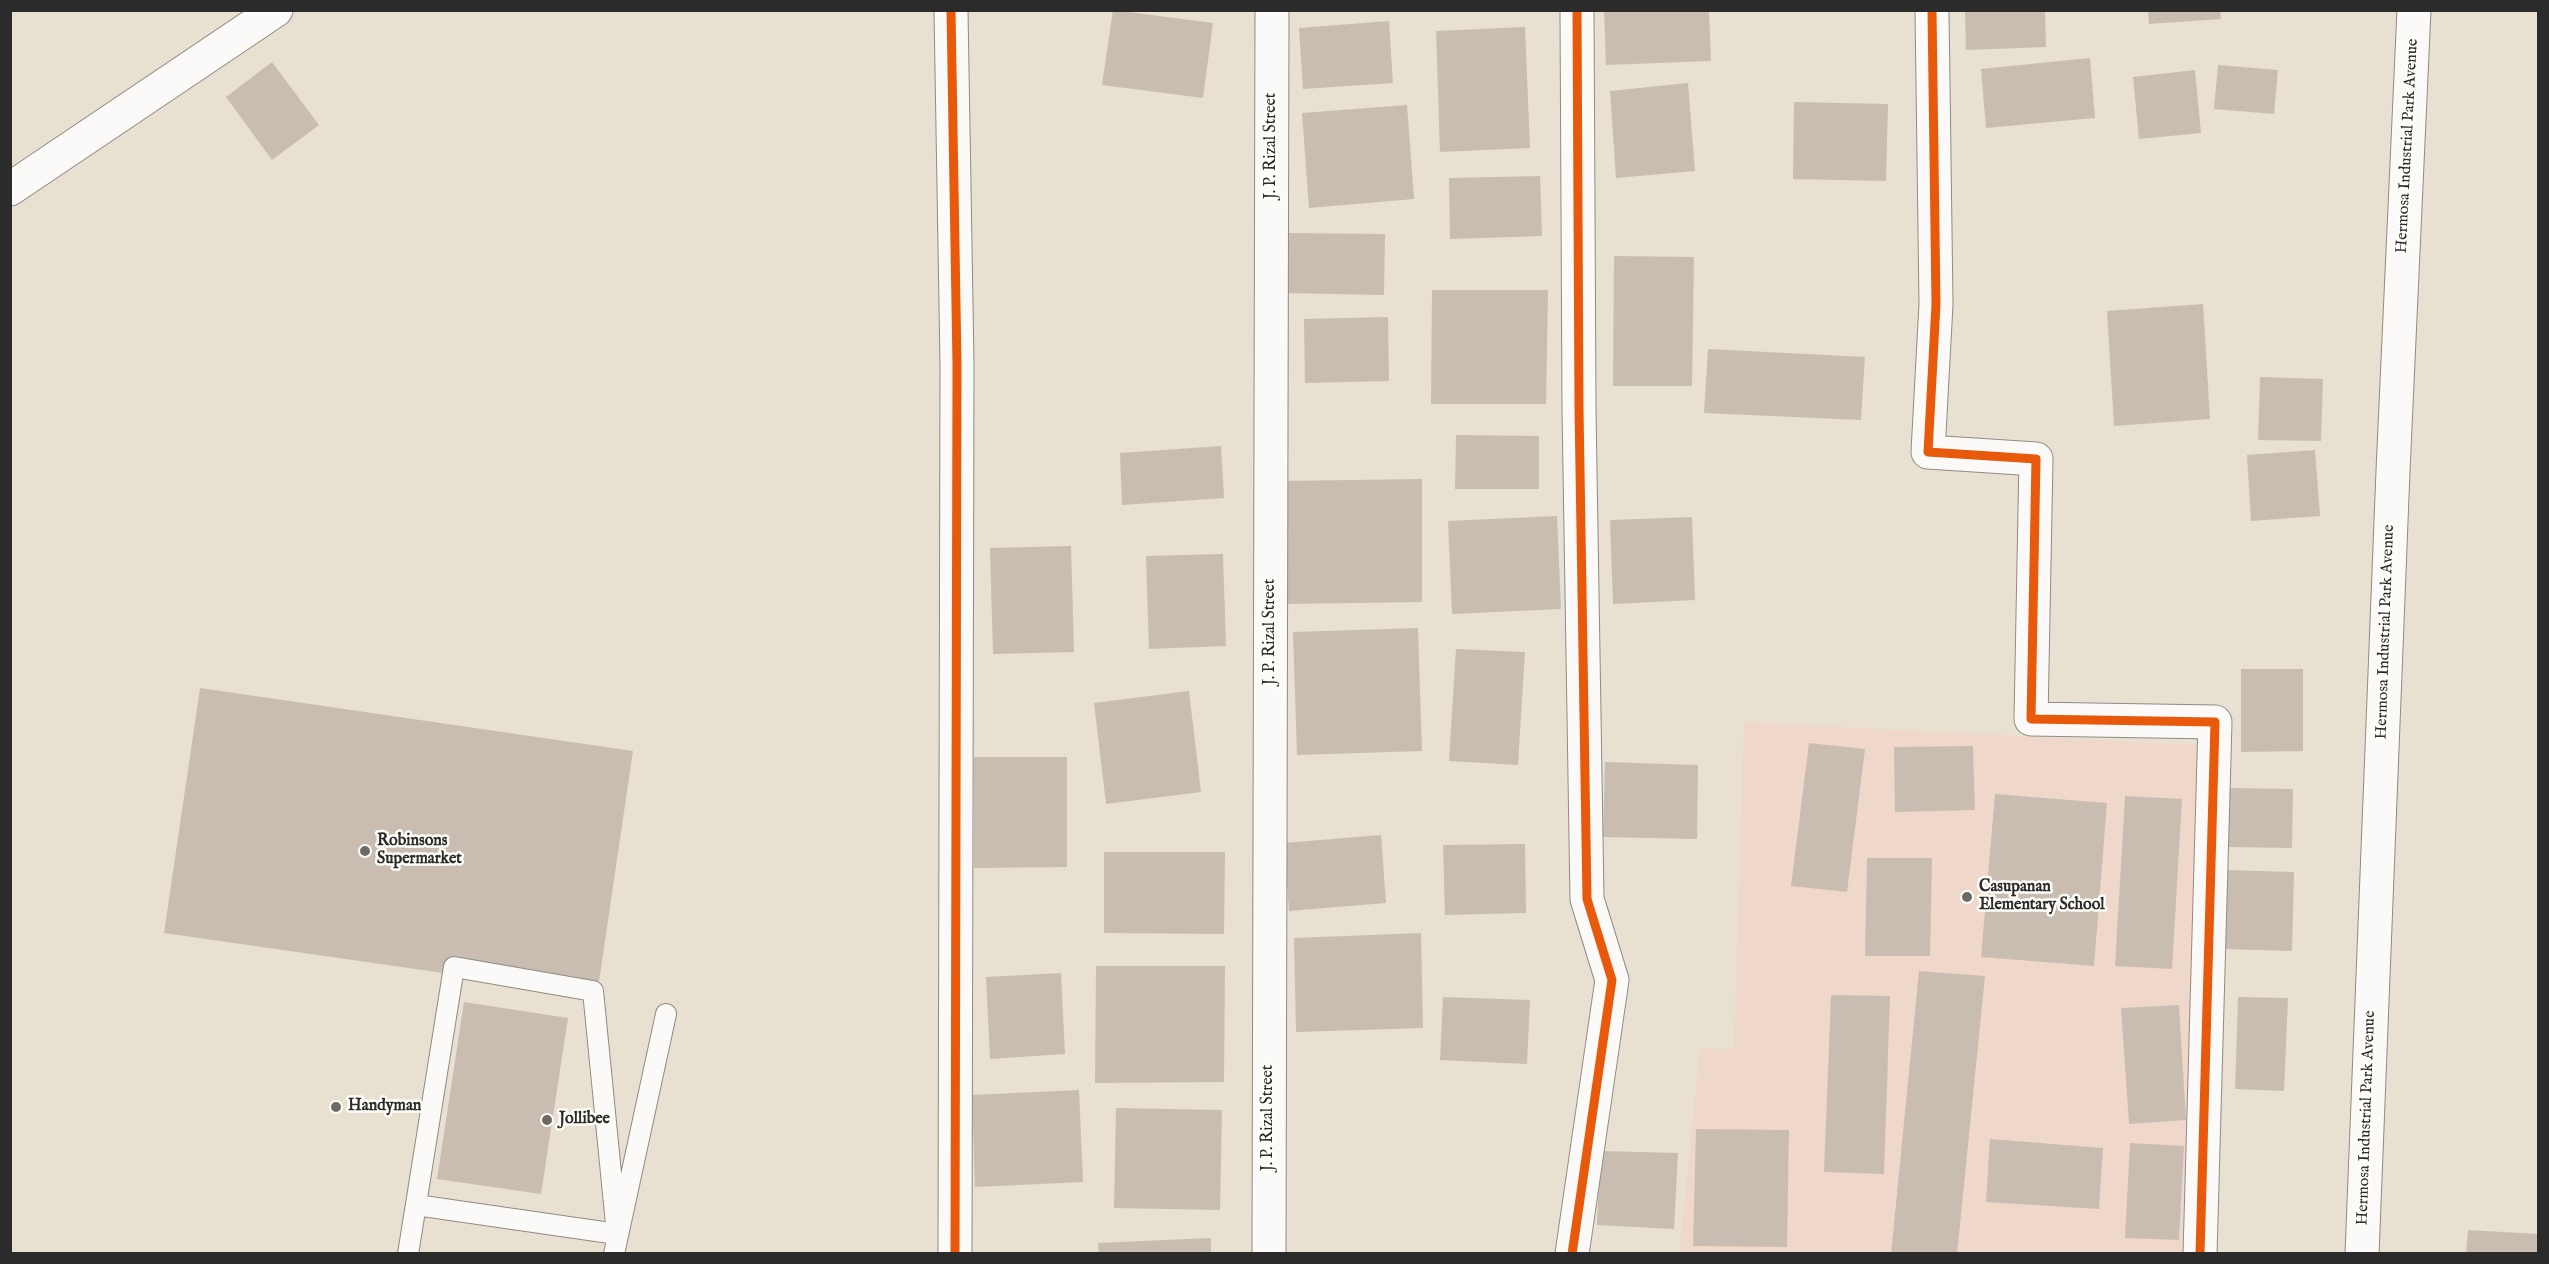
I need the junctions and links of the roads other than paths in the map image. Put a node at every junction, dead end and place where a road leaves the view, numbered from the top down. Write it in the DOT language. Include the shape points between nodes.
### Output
graph roads {
  1 [pos="276,10"];
  2 [pos="951,10"];
  3 [pos="1272,10"];
  4 [pos="1577,10"];
  5 [pos="1932,10"];
  6 [pos="2414,10"];
  7 [pos="10,189"];
  8 [pos="666,1014"];
  9 [pos="416,1205"];
  10 [pos="617,1234"];
  11 [pos="408,1254"];
  12 [pos="614,1254"];
  13 [pos="955,1254"];
  14 [pos="1269,1254"];
  15 [pos="1572,1254"];
  16 [pos="2200,1254"];
  17 [pos="2362,1254"];
  1 -- 7 [label="street"];
  2 -- 13 [label="street" via="957,364"];
  3 -- 14 [label="street, J. P. Rizal Street"];
  4 -- 15 [label="street" via="1587,899 1612,980"];
  5 -- 16 [label="street" via="1936,304 1928,452 2036,459 2031,719 2214,722"];
  6 -- 17 [label="street, Hermosa Industrial Park Avenue"];
  8 -- 10 [label="lane"];
  9 -- 10 [label="lane"];
  9 -- 10 [label="lane" via="454,967 593,992"];
  9 -- 11 [label="lane"];
  10 -- 12 [label="lane"];
}
